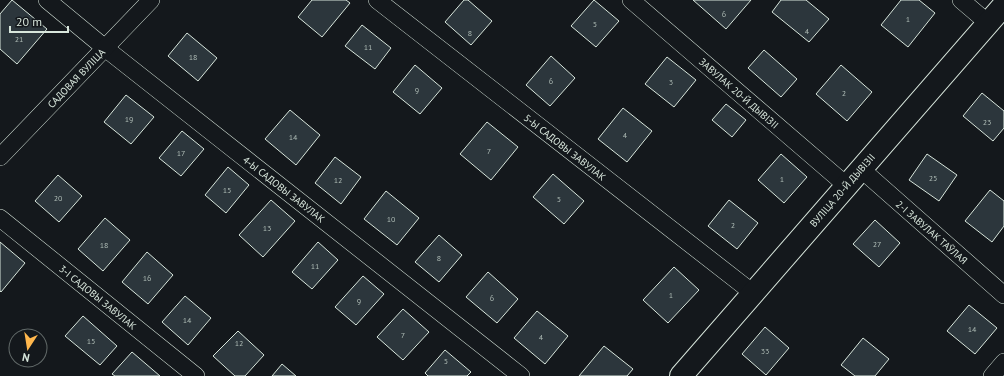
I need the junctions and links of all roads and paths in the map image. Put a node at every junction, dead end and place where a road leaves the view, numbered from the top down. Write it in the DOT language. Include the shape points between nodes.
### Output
graph roads {
  1 [pos="47,0"];
  2 [pos="151,0"];
  3 [pos="377,0"];
  4 [pos="631,0"];
  5 [pos="961,0"];
  6 [pos="1004,5"];
  7 [pos="988,23"];
  8 [pos="105,48"];
  9 [pos="0,156"];
  10 [pos="861,169"];
  11 [pos="846,185"];
  12 [pos="0,218"];
  13 [pos="753,293"];
  14 [pos="1004,294"];
  15 [pos="1004,362"];
  16 [pos="196,376"];
  17 [pos="521,376"];
  18 [pos="681,376"];
  19 [pos="992,376"];
  1 -- 8 [label="street, 4-Ы САДОВЫ ЗАВУЛАК"];
  2 -- 8 [label="street, САДОВАЯ ВУЛІЦА"];
  3 -- 13 [label="street, 5-Ы САДОВЫ ЗАВУЛАК"];
  4 -- 11 [label="street, ЗАВУЛАК 20-Й ДЫВІЗІІ"];
  5 -- 7 [label="street"];
  6 -- 7 [label="street, ВУЛІЦА 20-Й ДЫВІЗІІ"];
  7 -- 10 [label="street, ВУЛІЦА 20-Й ДЫВІЗІІ"];
  8 -- 9 [label="street, САДОВАЯ ВУЛІЦА"];
  8 -- 17 [label="street, 4-Ы САДОВЫ ЗАВУЛАК"];
  10 -- 11 [label="street, ВУЛІЦА 20-Й ДЫВІЗІІ"];
  10 -- 14 [label="street, 2-І ЗАВУЛАК ТАЎЛАЯ"];
  11 -- 13 [label="street, ВУЛІЦА 20-Й ДЫВІЗІІ"];
  12 -- 16 [label="street, 3-І САДОВЫ ЗАВУЛАК"];
  13 -- 18 [label="street, ВУЛІЦА 20-Й ДЫВІЗІІ"];
  15 -- 19 [label="street"];
}
